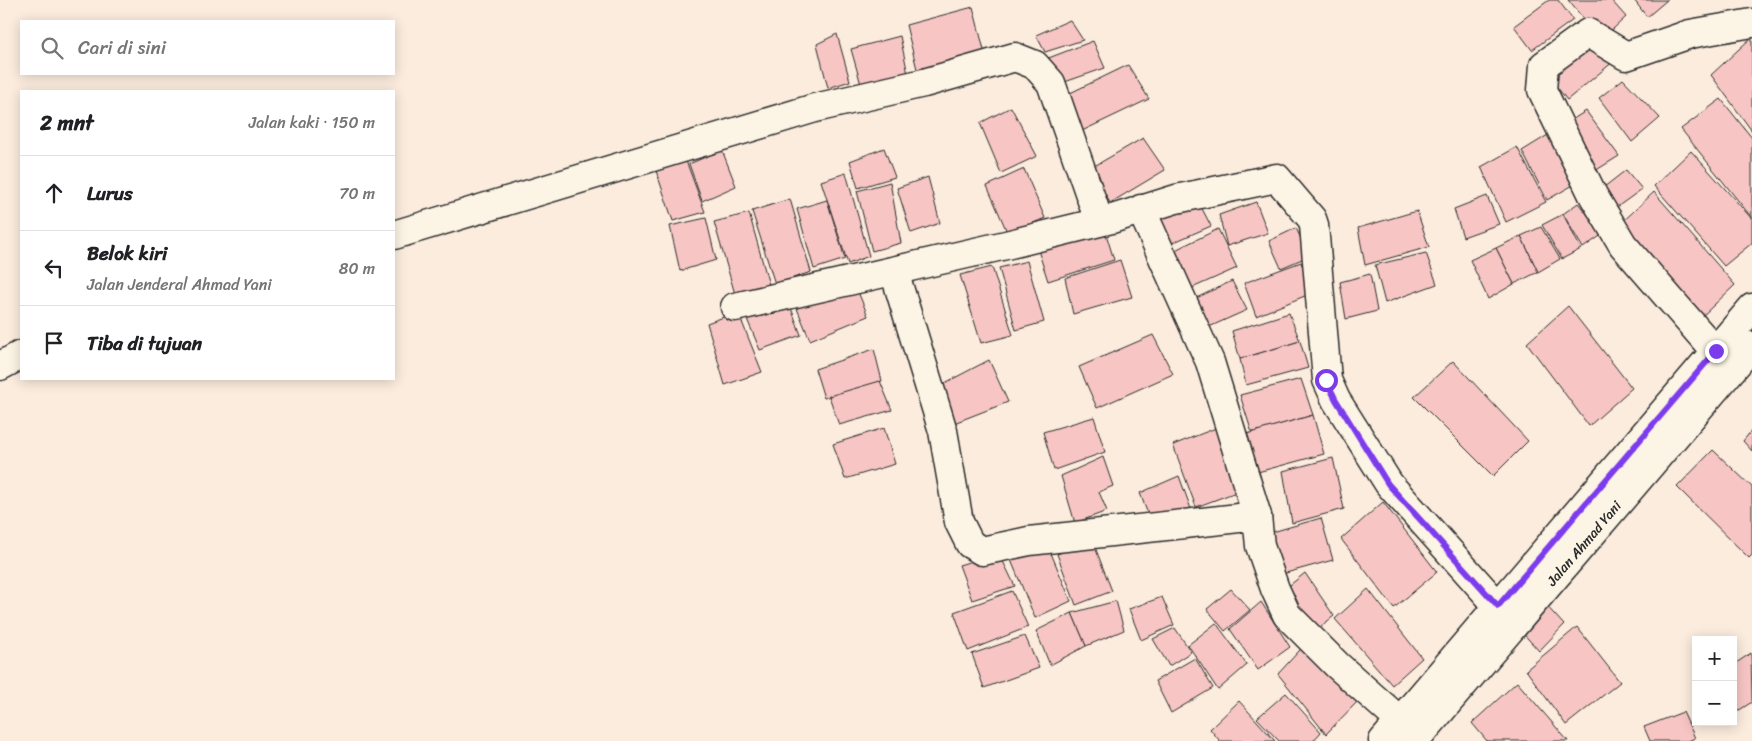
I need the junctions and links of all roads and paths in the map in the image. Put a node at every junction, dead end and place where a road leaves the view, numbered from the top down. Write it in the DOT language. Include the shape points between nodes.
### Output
graph roads {
  1 [pos="1752,23"];
  2 [pos="1141,210"];
  3 [pos="1099,221"];
  4 [pos="395,235"];
  5 [pos="894,271"];
  6 [pos="735,307"];
  7 [pos="1752,308"];
  8 [pos="1752,346"];
  9 [pos="1716,351"];
  10 [pos="20,356"];
  11 [pos="0,366"];
  12 [pos="1257,516"];
  13 [pos="1498,606"];
  14 [pos="1399,734"];
  1 -- 9 [label="street" via="1690,34 1626,56 1588,33 1544,65 1542,90 1592,195 1623,244"];
  2 -- 3 [label="street"];
  2 -- 12 [label="street" via="1210,362"];
  2 -- 13 [label="street" via="1272,177 1282,182 1314,225 1326,380 1336,400 1388,484"];
  3 -- 4 [label="street" via="1051,83 1035,65 1015,57 924,83 815,108"];
  3 -- 5 [label="street"];
  5 -- 6 [label="street"];
  5 -- 12 [label="street" via="943,431 959,522 970,544 982,551 1030,541"];
  7 -- 9 [label="street"];
  8 -- 14 [label="street, Jalan Ahmad Yani"];
  9 -- 13 [label="street"];
  10 -- 11 [label="street"];
  12 -- 14 [label="street" via="1260,546 1287,615"];
  13 -- 14 [label="street"];
}
